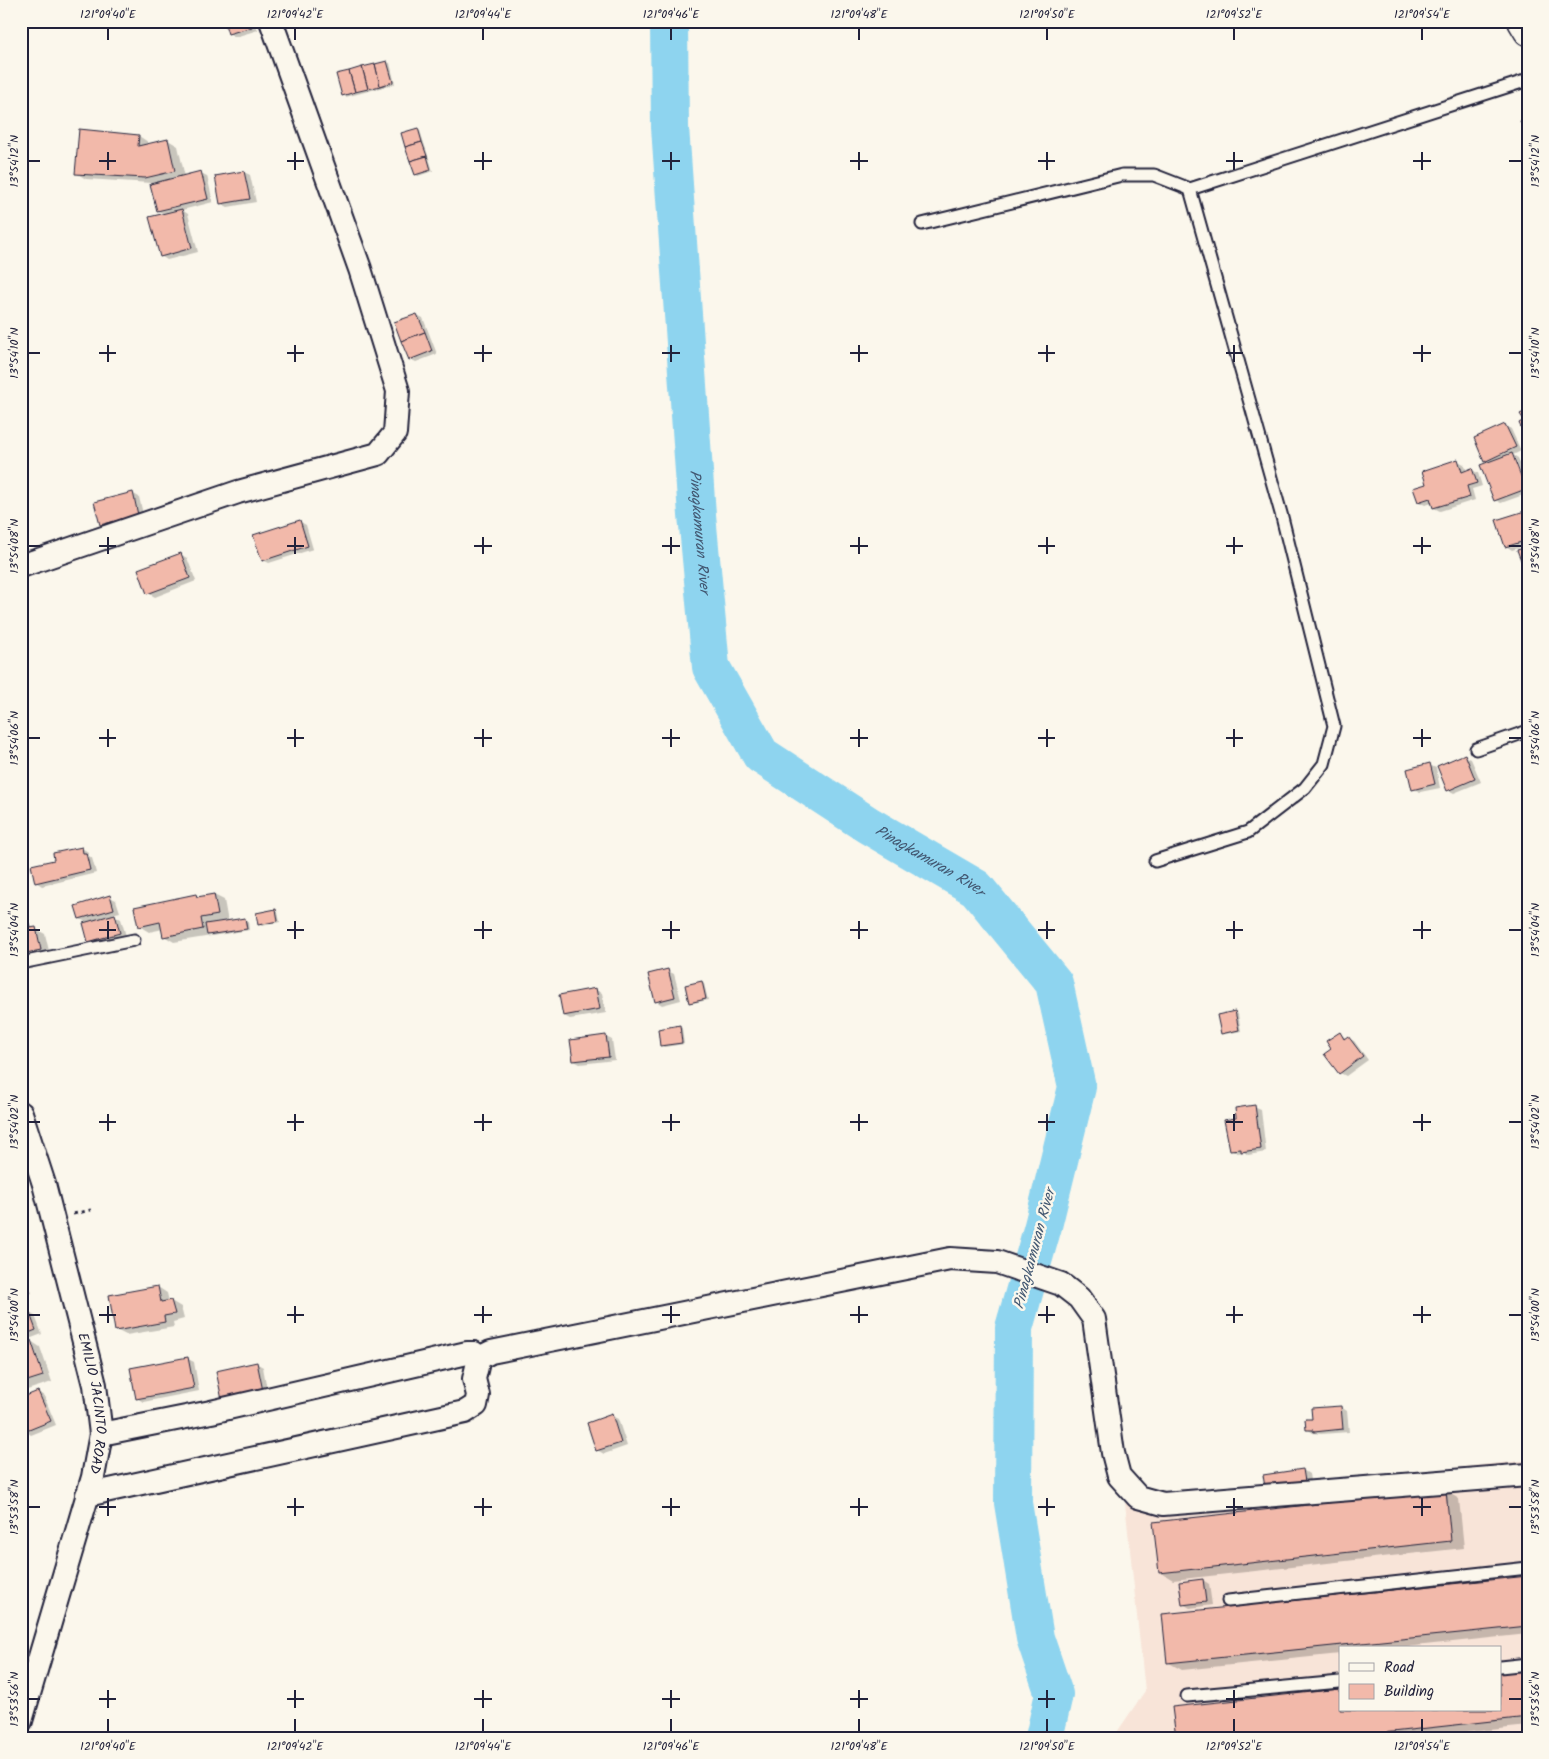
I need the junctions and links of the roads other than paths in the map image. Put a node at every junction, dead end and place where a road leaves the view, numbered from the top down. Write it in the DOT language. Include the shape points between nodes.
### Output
graph roads {
  1 [pos="271,21"];
  2 [pos="1522,21"];
  3 [pos="1528,31"];
  4 [pos="1528,80"];
  5 [pos="1190,189"];
  6 [pos="922,224"];
  7 [pos="21,566"];
  8 [pos="1528,732"];
  9 [pos="1476,748"];
  10 [pos="1154,861"];
  11 [pos="134,940"];
  12 [pos="21,963"];
  13 [pos="21,1113"];
  14 [pos="28,1160"];
  15 [pos="479,1358"];
  16 [pos="101,1434"];
  17 [pos="1528,1475"];
  18 [pos="87,1495"];
  19 [pos="1528,1568"];
  20 [pos="1228,1601"];
  21 [pos="1528,1664"];
  22 [pos="1502,1667"];
  23 [pos="1339,1682"];
  24 [pos="1187,1696"];
  25 [pos="21,1722"];
  1 -- 7 [label="street" via="360,269 398,391 395,433 378,454 238,492"];
  2 -- 3 [label="street"];
  4 -- 5 [label="lane"];
  5 -- 6 [label="lane" via="1154,175 1122,175"];
  5 -- 10 [label="lane" via="1282,517 1334,726 1324,764 1305,788 1248,832"];
  8 -- 9 [label="lane"];
  11 -- 12 [label="lane"];
  13 -- 14 [label="street, EMILIO JACINTO ROAD"];
  14 -- 16 [label="street, EMILIO JACINTO ROAD" via="44,1184 95,1384"];
  15 -- 16 [label="street" via="474,1353 467,1353"];
  15 -- 17 [label="street" via="491,1352 950,1259 997,1262 1061,1284 1080,1298 1094,1320 1113,1453 1119,1476 1138,1497 1172,1504"];
  15 -- 18 [label="street" via="474,1379 478,1395 476,1405 465,1412"];
  16 -- 18 [label="street, EMILIO JACINTO ROAD"];
  18 -- 25 [label="street, EMILIO JACINTO ROAD"];
  19 -- 20 [label="lane"];
  21 -- 22 [label="lane"];
  23 -- 24 [label="lane"];
}
